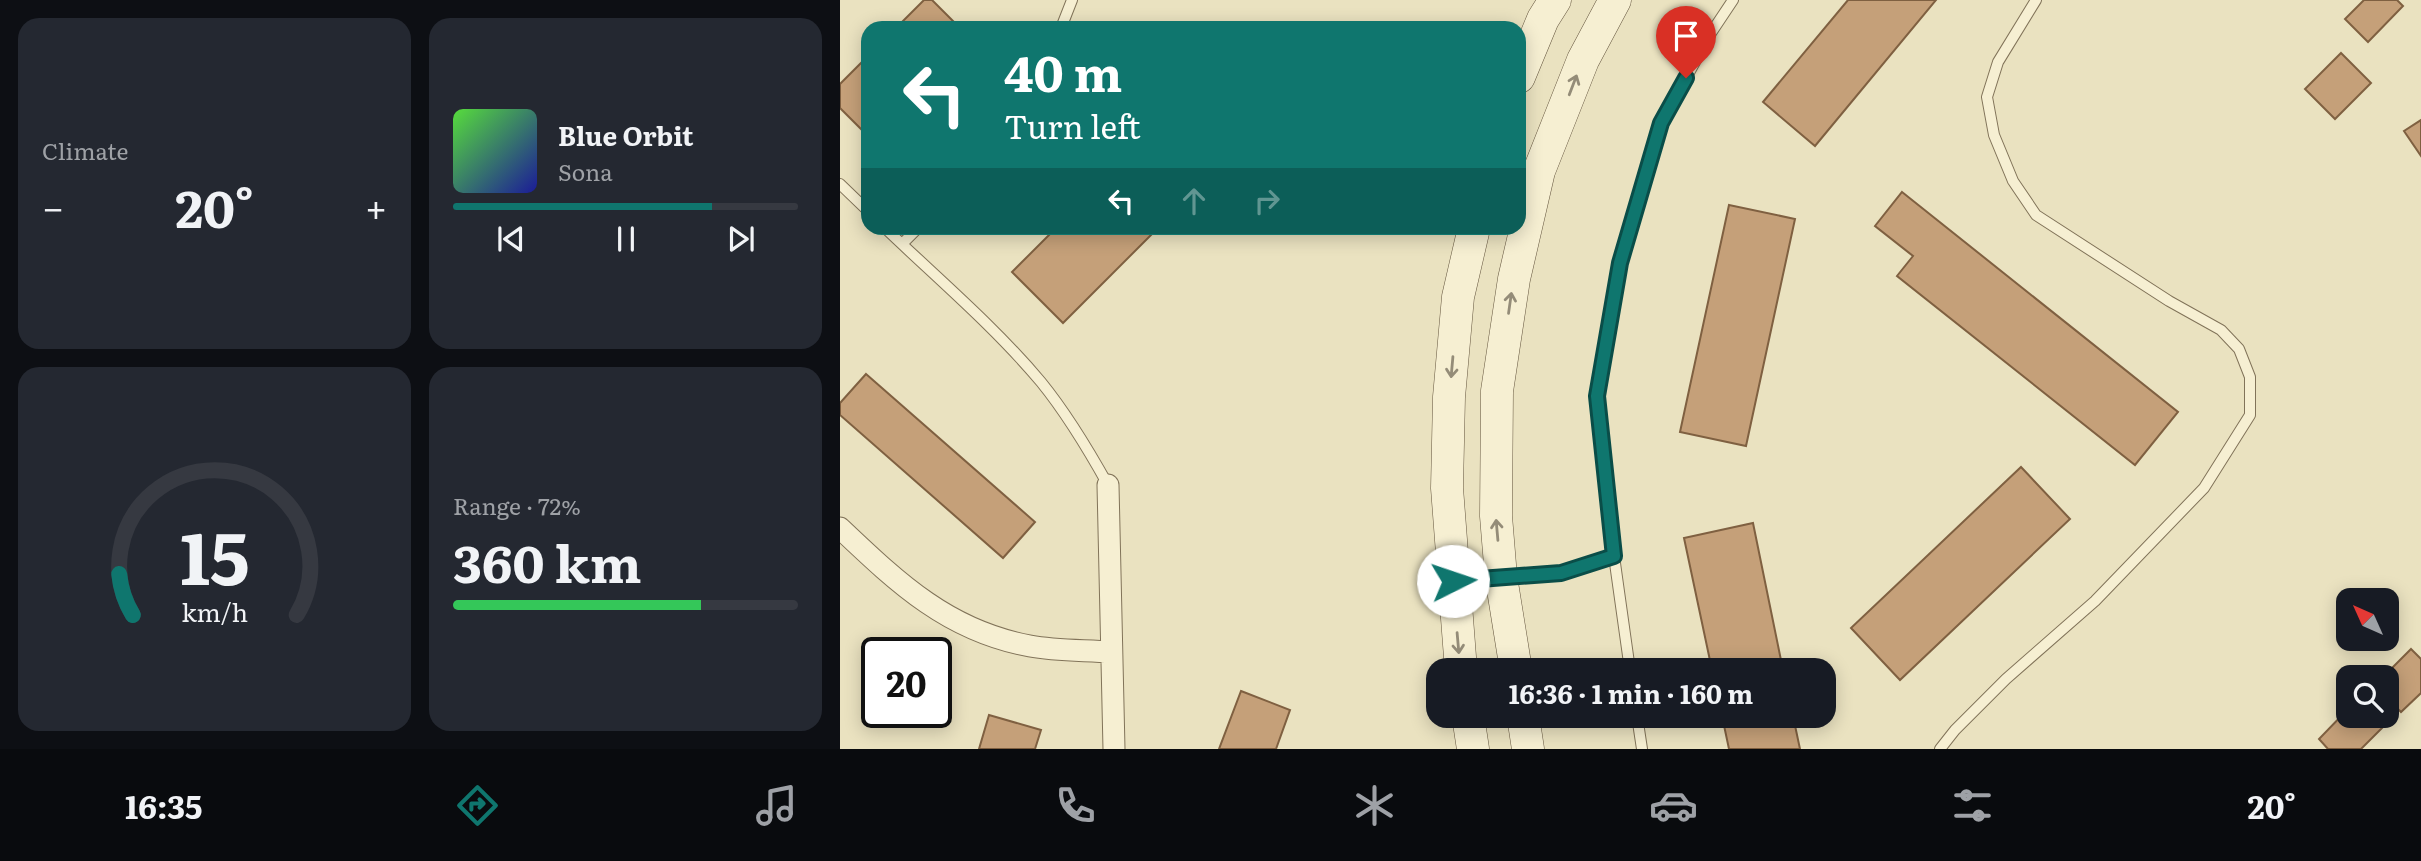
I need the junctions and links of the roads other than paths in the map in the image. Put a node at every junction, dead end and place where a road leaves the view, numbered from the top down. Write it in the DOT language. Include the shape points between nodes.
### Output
graph roads {
  1 [pos="1072,0"];
  2 [pos="1555,0"];
  3 [pos="1615,0"];
  4 [pos="1733,0"];
  5 [pos="2036,0"];
  6 [pos="1064,21"];
  7 [pos="1526,60"];
  8 [pos="840,184"];
  9 [pos="861,204"];
  10 [pos="1526,227"];
  11 [pos="892,235"];
  12 [pos="911,235"];
  13 [pos="1472,235"];
  14 [pos="1524,235"];
  15 [pos="902,244"];
  16 [pos="1108,485"];
  17 [pos="840,528"];
  18 [pos="1614,556"];
  19 [pos="1501,577"];
  20 [pos="1453,581"];
  21 [pos="1111,652"];
  22 [pos="1460,658"];
  23 [pos="1514,658"];
  24 [pos="1628,658"];
  25 [pos="1470,728"];
  26 [pos="1525,728"];
  27 [pos="1639,728"];
  28 [pos="1114,749"];
  29 [pos="1473,749"];
  30 [pos="1528,749"];
  31 [pos="1642,749"];
  32 [pos="1940,749"];
  1 -- 6 [label="lane"];
  2 -- 7 [label="street"];
  10 -- 3 [label="street, one-way" via="1539,171 1583,60"];
  4 -- 18 [label="lane" via="1661,123 1620,263 1597,396"];
  5 -- 32 [label="lane" via="1998,62 1987,97 1994,135 2013,180 2036,215 2221,330 2239,349 2250,377 2250,415 2204,488 2095,601 2006,679"];
  8 -- 9 [label="lane"];
  11 -- 15 [label="lane"];
  12 -- 15 [label="lane"];
  13 -- 20 [label="street, one-way" via="1458,297 1449,397 1447,488"];
  19 -- 14 [label="street, one-way" via="1496,516 1497,391"];
  15 -- 16 [label="lane" via="1042,383"];
  16 -- 21 [label="street"];
  17 -- 21 [label="street" via="897,582 946,617 986,636 1032,647"];
  18 -- 19 [label="lane" via="1561,573"];
  18 -- 24 [label="lane"];
  19 -- 20 [label="lane"];
  19 -- 23 [label="street"];
  20 -- 22 [label="street, one-way"];
  21 -- 28 [label="street"];
  25 -- 29 [label="street"];
  26 -- 30 [label="street"];
  27 -- 31 [label="lane"];
}
